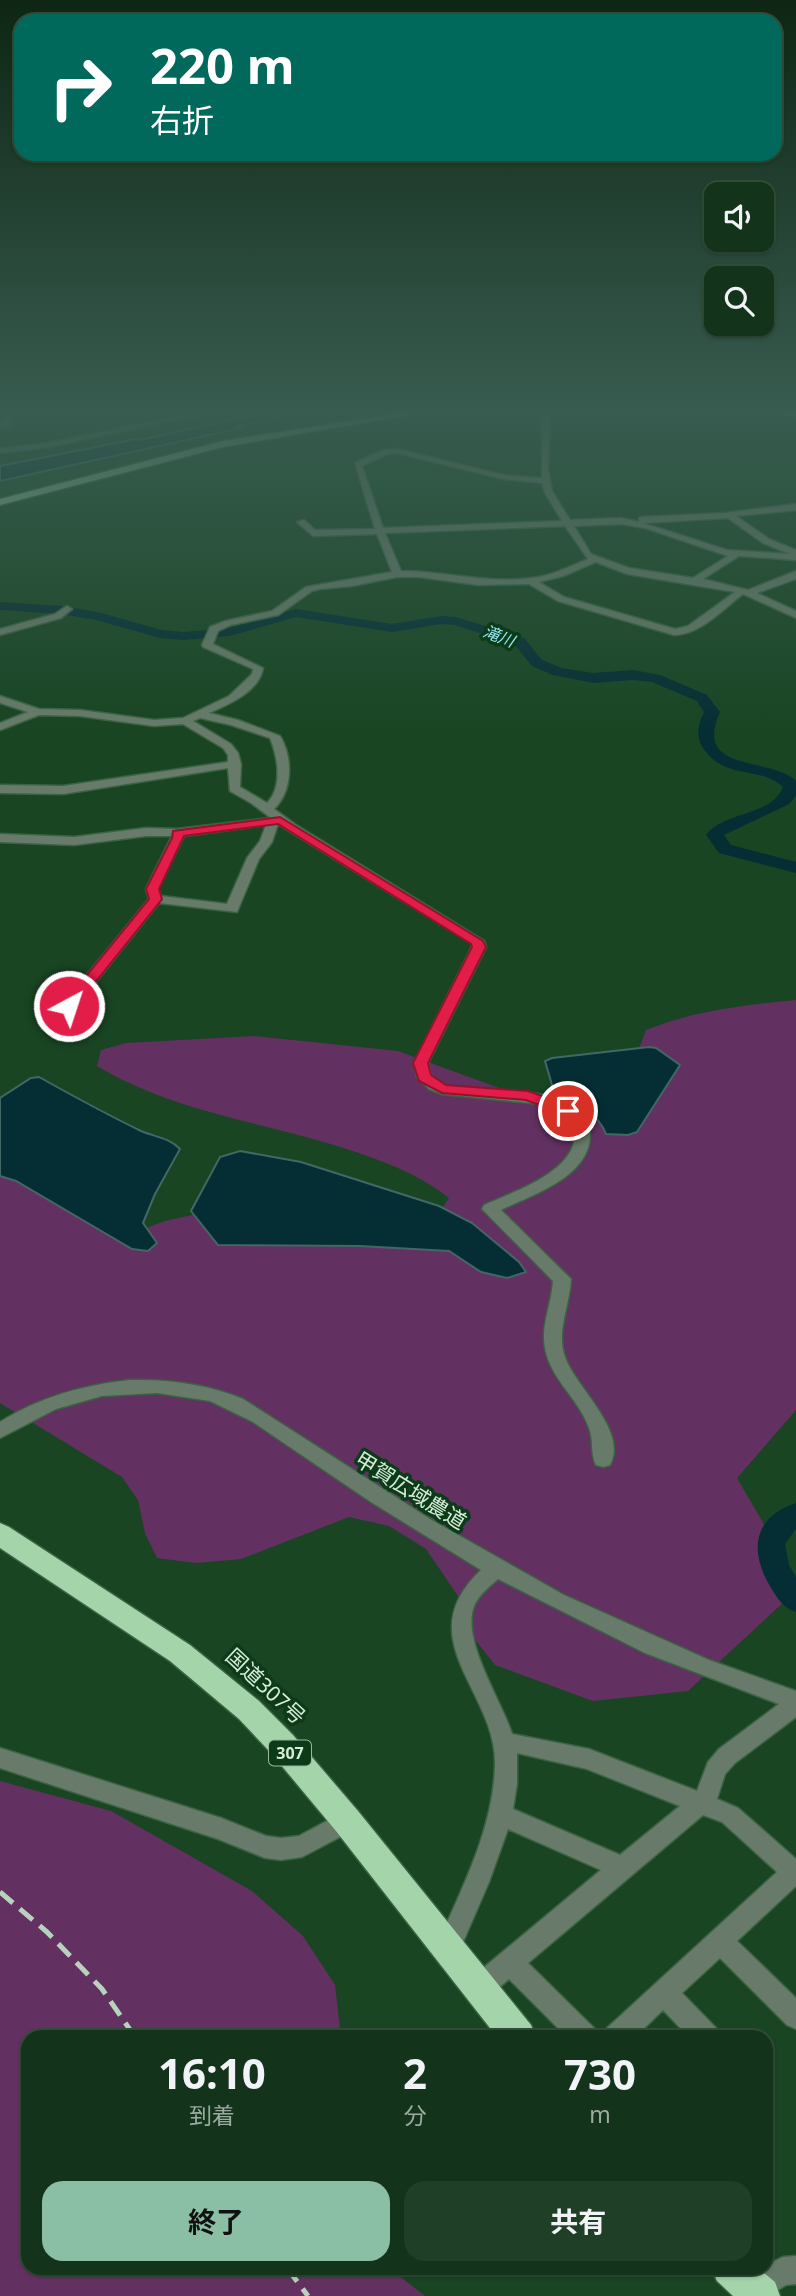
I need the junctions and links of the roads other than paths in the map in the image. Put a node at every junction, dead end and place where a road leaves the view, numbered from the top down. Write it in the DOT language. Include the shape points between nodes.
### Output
graph roads {
  1 [pos="376,518"];
  2 [pos="565,518"];
  3 [pos="676,518"];
  4 [pos="735,518"];
  5 [pos="301,522"];
  6 [pos="567,522"];
  7 [pos="636,523"];
  8 [pos="380,531"];
  9 [pos="766,541"];
  10 [pos="736,555"];
  11 [pos="796,555"];
  12 [pos="593,560"];
  13 [pos="397,574"];
  14 [pos="796,574"];
  15 [pos="698,579"];
  16 [pos="531,580"];
  17 [pos="746,592"];
  18 [pos="61,610"];
  19 [pos="796,615"];
  20 [pos="0,632"];
  21 [pos="0,699"];
  22 [pos="38,712"];
  23 [pos="197,714"];
  24 [pos="185,721"];
  25 [pos="0,727"];
  26 [pos="235,764"];
  27 [pos="0,789"];
  28 [pos="267,809"];
  29 [pos="276,821"];
  30 [pos="177,833"];
  31 [pos="0,838"];
  32 [pos="156,899"];
  33 [pos="69,1006"];
  34 [pos="0,1431"];
  35 [pos="603,1460"];
  36 [pos="0,1534"];
  37 [pos="495,1569"];
  38 [pos="796,1702"];
  39 [pos="504,1744"];
  40 [pos="0,1758"];
  41 [pos="702,1803"];
  42 [pos="499,1814"];
  43 [pos="347,1821"];
  44 [pos="622,1868"];
  45 [pos="795,1873"];
  46 [pos="720,1941"];
  47 [pos="448,1948"];
  48 [pos="510,1962"];
  49 [pos="479,1988"];
  50 [pos="664,1993"];
  51 [pos="796,2016"];
  52 [pos="513,2030"];
  53 [pos="577,2030"];
  54 [pos="624,2030"];
  55 [pos="700,2030"];
  56 [pos="796,2270"];
  57 [pos="772,2275"];
  58 [pos="773,2275"];
  59 [pos="747,2284"];
  1 -- 8 [label="street"];
  2 -- 6 [label="street"];
  3 -- 7 [label="street"];
  4 -- 9 [label="street"];
  5 -- 8 [label="street" via="313,533"];
  6 -- 7 [label="street"];
  6 -- 8 [label="street"];
  6 -- 12 [label="street"];
  7 -- 10 [label="street"];
  8 -- 13 [label="street"];
  9 -- 10 [label="street"];
  9 -- 11 [label="street"];
  10 -- 11 [label="street"];
  10 -- 15 [label="street"];
  12 -- 15 [label="street" via="635,572"];
  12 -- 16 [label="street"];
  13 -- 16 [label="street" via="478,582"];
  13 -- 23 [label="street" via="309,589 275,613 218,625 206,645 250,663 258,668 257,674 233,698"];
  14 -- 17 [label="street"];
  15 -- 17 [label="street"];
  16 -- 17 [label="street" via="561,599 674,632 692,628"];
  17 -- 19 [label="street"];
  18 -- 20 [label="street"];
  21 -- 22 [label="street"];
  22 -- 24 [label="street" via="80,712 154,723"];
  22 -- 25 [label="street"];
  23 -- 24 [label="street"];
  23 -- 28 [label="street" via="274,736 284,791"];
  24 -- 26 [label="street" via="227,747"];
  26 -- 27 [label="street" via="62,790"];
  26 -- 28 [label="street" via="234,789"];
  28 -- 29 [label="street"];
  29 -- 30 [label="street"];
  29 -- 32 [label="street" via="253,858 232,909"];
  29 -- 35 [label="street" via="477,941 479,947 421,1063 424,1077 442,1089 528,1096 579,1119 584,1139 570,1166 490,1209 562,1279 553,1327 555,1357 601,1428"];
  30 -- 31 [label="street" via="74,841"];
  30 -- 32 [label="street" via="152,889"];
  32 -- 33 [label="street"];
  34 -- 37 [label="street, 甲賀広域農道" via="52,1403 107,1388 166,1386 216,1396 250,1411"];
  36 -- 43 [label="highway, 国道307号 / 307" via="200,1669 265,1727"];
  37 -- 38 [label="street, 甲賀広域農道" via="631,1636"];
  37 -- 39 [label="street" via="464,1605 463,1627 466,1647"];
  38 -- 41 [label="street" via="727,1756 716,1769"];
  39 -- 41 [label="street" via="589,1759"];
  39 -- 42 [label="street" via="507,1773"];
  40 -- 43 [label="street" via="265,1847 302,1846"];
  41 -- 44 [label="street"];
  41 -- 45 [label="street" via="730,1815"];
  42 -- 44 [label="street"];
  42 -- 47 [label="street" via="469,1905"];
  43 -- 47 [label="highway, 国道307号 / 307"];
  44 -- 48 [label="street"];
  45 -- 46 [label="street"];
  46 -- 50 [label="street"];
  46 -- 51 [label="street"];
  47 -- 49 [label="highway, 国道307号 / 307"];
  48 -- 49 [label="street"];
  48 -- 53 [label="street"];
  49 -- 52 [label="highway, 国道307号 / 307"];
  50 -- 54 [label="street"];
  50 -- 55 [label="street"];
  56 -- 58 [label="street"];
  57 -- 59 [label="street"];
}
